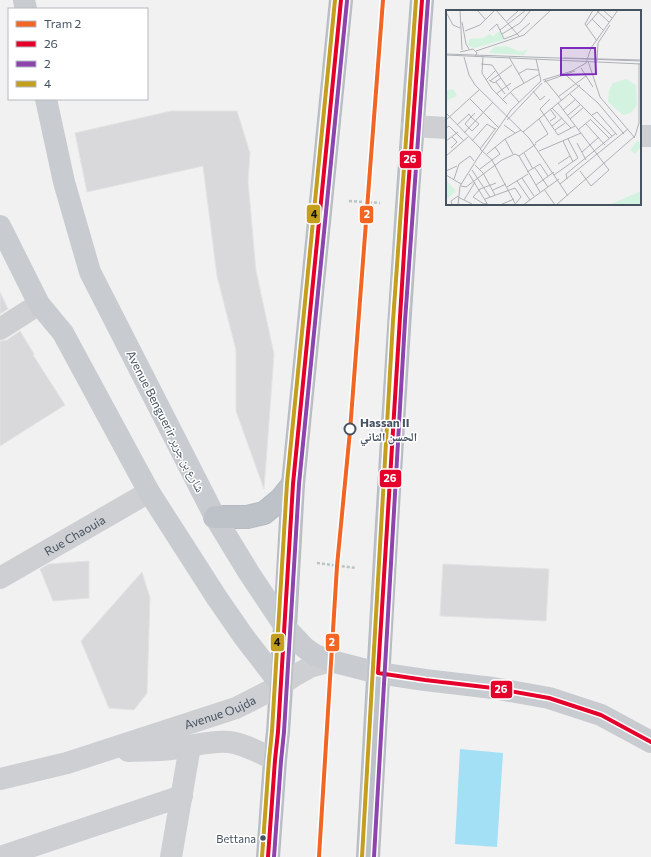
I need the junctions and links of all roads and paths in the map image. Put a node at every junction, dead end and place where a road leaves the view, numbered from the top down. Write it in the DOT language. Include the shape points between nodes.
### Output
graph roads {
  1 [pos="341,0"];
  2 [pos="422,0"];
  3 [pos="46,100"];
  4 [pos="412,126"];
  5 [pos="446,128"];
  6 [pos="321,200"];
  7 [pos="407,204"];
  8 [pos="0,226"];
  9 [pos="38,304"];
  10 [pos="0,329"];
  11 [pos="293,484"];
  12 [pos="149,492"];
  13 [pos="215,517"];
  14 [pos="0,578"];
  15 [pos="285,627"];
  16 [pos="331,661"];
  17 [pos="378,673"];
  18 [pos="281,685"];
  19 [pos="651,742"];
  20 [pos="190,746"];
  21 [pos="103,751"];
  22 [pos="275,760"];
  23 [pos="0,778"];
  24 [pos="182,796"];
  25 [pos="0,857"];
  26 [pos="171,857"];
  27 [pos="268,857"];
  28 [pos="368,857"];
  1 -- 6 [label="highway"];
  2 -- 4 [label="highway"];
  3 -- 13 [label="main road, Avenue Benguerir شارع بن جرير" via="64,182 90,272"];
  4 -- 5 [label="street"];
  4 -- 7 [label="highway"];
  6 -- 7 [label="path"];
  6 -- 11 [label="highway"];
  7 -- 17 [label="highway"];
  8 -- 9 [label="main road"];
  9 -- 10 [label="street"];
  9 -- 12 [label="main road" via="63,333"];
  11 -- 13 [label="highway" via="281,499 264,513 247,517"];
  11 -- 15 [label="highway"];
  12 -- 14 [label="street, Rue Chaouia"];
  12 -- 18 [label="main road" via="222,604"];
  13 -- 15 [label="main road, Avenue Benguerir شارع بن جرير"];
  15 -- 16 [label="main road, Avenue Benguerir شارع بن جرير" via="305,648"];
  15 -- 18 [label="highway"];
  16 -- 17 [label="main road, Avenue Benguerir شارع بن جرير"];
  16 -- 18 [label="street, Avenue Oujda" via="310,667"];
  17 -- 19 [label="main road, Avenue Benguerir شارع بن جرير" via="549,698 601,715"];
  17 -- 28 [label="highway"];
  18 -- 21 [label="street, Avenue Oujda" via="236,708"];
  18 -- 22 [label="highway"];
  20 -- 21 [label="street, Avenue Oujda"];
  20 -- 22 [label="street, Avenue Oujda" via="228,742 256,750"];
  20 -- 24 [label="street"];
  21 -- 23 [label="street, Avenue Oujda" via="67,763"];
  22 -- 27 [label="highway"];
  24 -- 25 [label="street"];
  24 -- 26 [label="street"];
}
